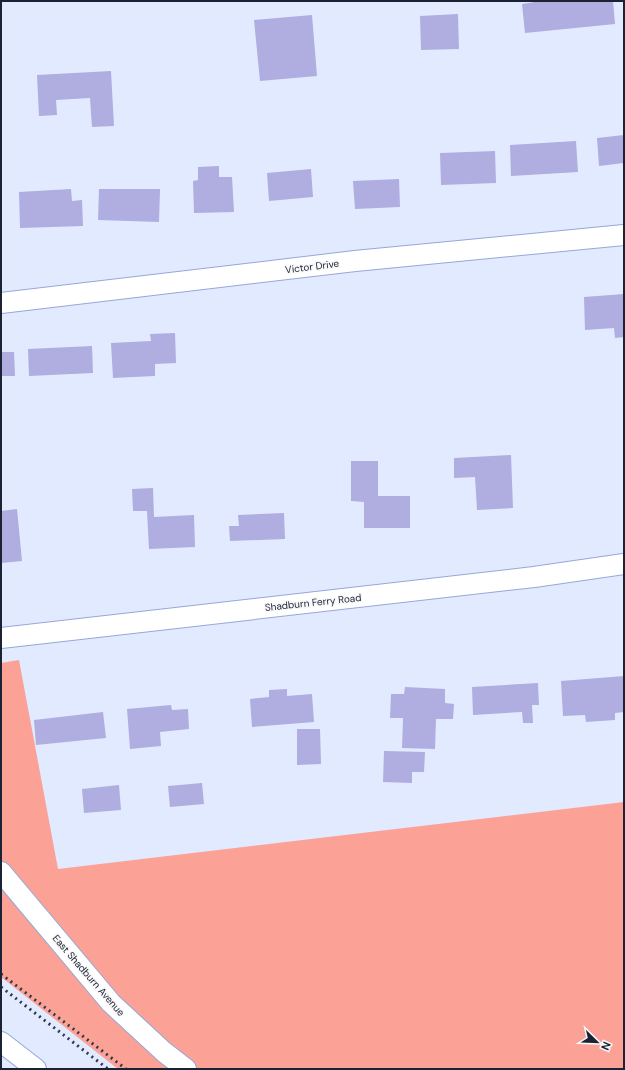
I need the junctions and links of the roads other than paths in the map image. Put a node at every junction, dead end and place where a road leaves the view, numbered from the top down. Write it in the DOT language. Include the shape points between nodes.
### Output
graph roads {
  1 [pos="624,235"];
  2 [pos="1,303"];
  3 [pos="624,564"];
  4 [pos="1,638"];
  5 [pos="1,872"];
  6 [pos="1,1042"];
  7 [pos="36,1069"];
  8 [pos="186,1069"];
  1 -- 2 [label="street, Victor Drive" via="355,261"];
  3 -- 4 [label="street, Shadburn Ferry Road" via="511,580"];
  5 -- 8 [label="street, East Shadburn Avenue" via="111,1003"];
  6 -- 7 [label="street"];
}
